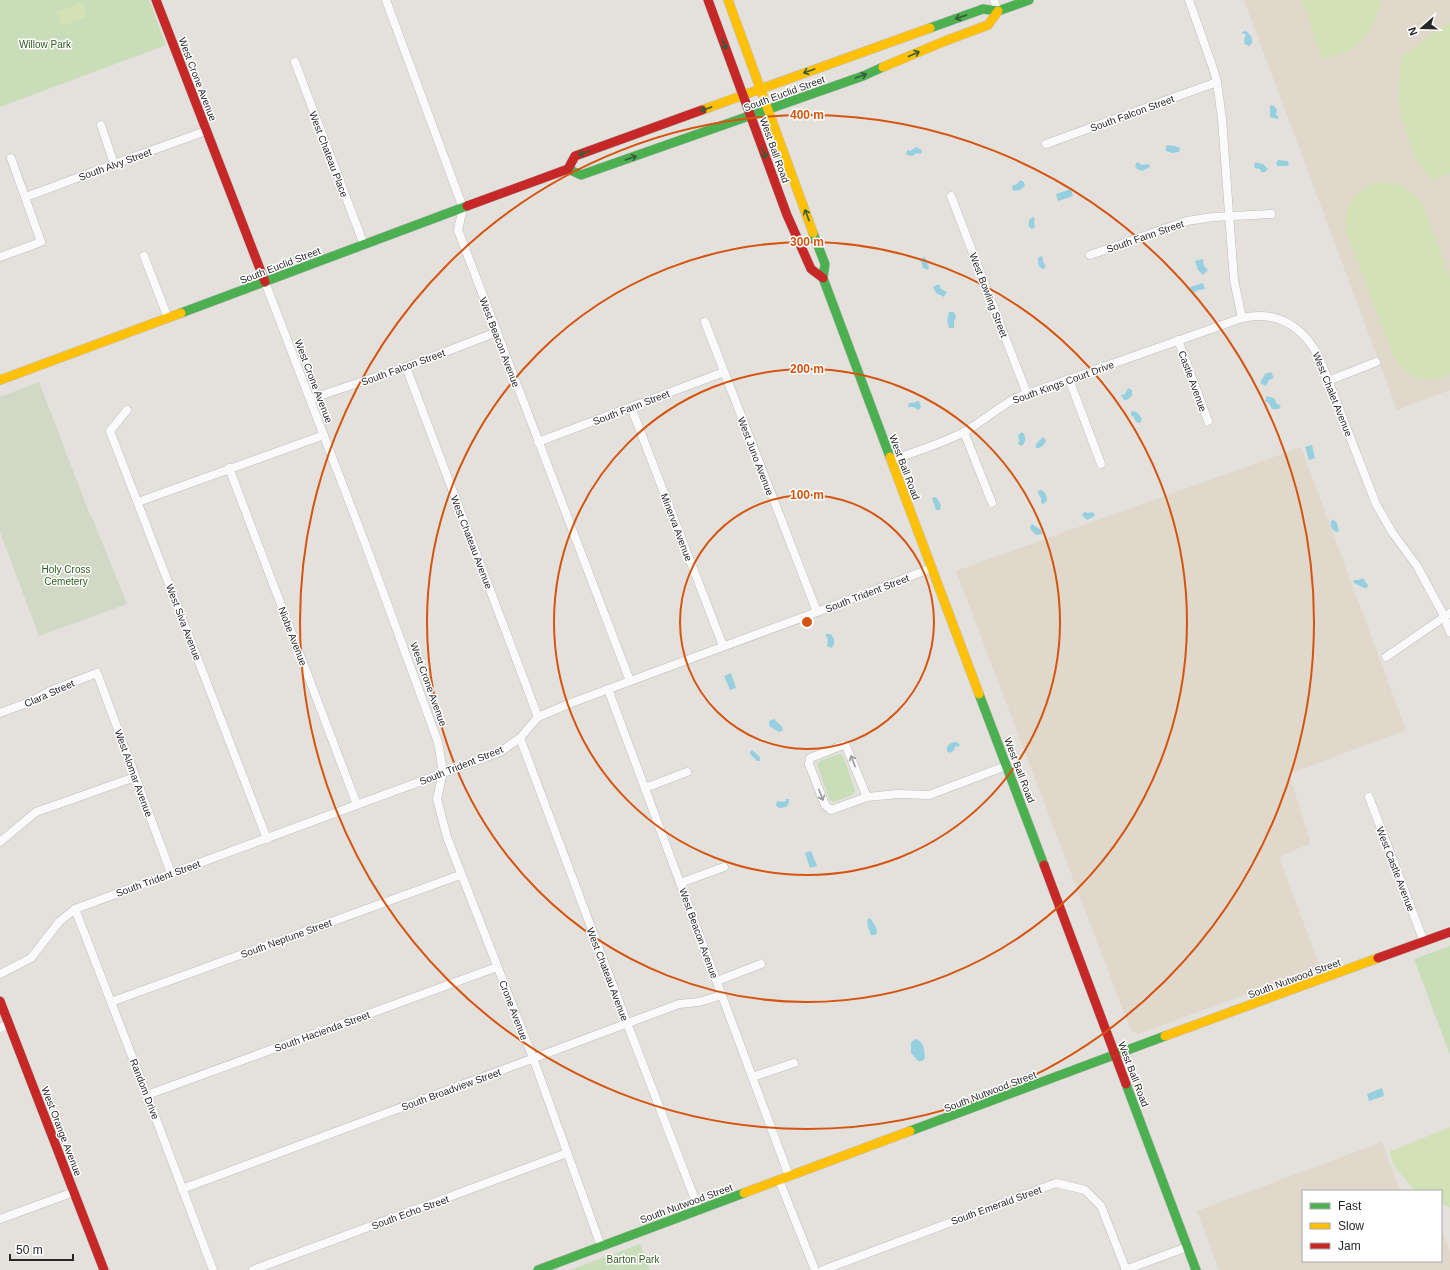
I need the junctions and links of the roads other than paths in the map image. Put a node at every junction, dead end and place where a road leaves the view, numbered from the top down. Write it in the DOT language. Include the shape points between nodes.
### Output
graph roads {
  1 [pos="156,0"];
  2 [pos="386,0"];
  3 [pos="708,0"];
  4 [pos="728,0"];
  5 [pos="994,0"];
  6 [pos="1029,0"];
  7 [pos="1189,0"];
  8 [pos="998,11"];
  9 [pos="295,62"];
  10 [pos="1217,82"];
  11 [pos="761,89"];
  12 [pos="743,96"];
  13 [pos="769,110"];
  14 [pos="751,116"];
  15 [pos="101,125"];
  16 [pos="206,131"];
  17 [pos="1046,144"];
  18 [pos="11,158"];
  19 [pos="114,164"];
  20 [pos="568,169"];
  21 [pos="951,196"];
  22 [pos="26,197"];
  23 [pos="463,208"];
  24 [pos="1271,214"];
  25 [pos="1229,216"];
  26 [pos="364,245"];
  27 [pos="1090,255"];
  28 [pos="144,256"];
  29 [pos="0,257"];
  30 [pos="823,278"];
  31 [pos="264,282"];
  32 [pos="168,318"];
  33 [pos="1242,318"];
  34 [pos="705,322"];
  35 [pos="496,332"];
  36 [pos="1178,340"];
  37 [pos="1376,362"];
  38 [pos="406,367"];
  39 [pos="724,372"];
  40 [pos="0,380"];
  41 [pos="1069,380"];
  42 [pos="1328,381"];
  43 [pos="1027,394"];
  44 [pos="310,399"];
  45 [pos="631,407"];
  46 [pos="127,410"];
  47 [pos="1208,421"];
  48 [pos="964,432"];
  49 [pos="324,435"];
  50 [pos="538,442"];
  51 [pos="891,460"];
  52 [pos="1101,464"];
  53 [pos="229,468"];
  54 [pos="138,502"];
  55 [pos="992,503"];
  56 [pos="932,568"];
  57 [pos="817,612"];
  58 [pos="1447,614"];
  59 [pos="1450,632"];
  60 [pos="723,646"];
  61 [pos="1386,657"];
  62 [pos="97,673"];
  63 [pos="630,681"];
  64 [pos="608,689"];
  65 [pos="0,713"];
  66 [pos="538,717"];
  67 [pos="520,738"];
  68 [pos="1006,766"];
  69 [pos="443,772"];
  70 [pos="687,772"];
  71 [pos="136,777"];
  72 [pos="645,788"];
  73 [pos="867,797"];
  74 [pos="1369,797"];
  75 [pos="357,805"];
  76 [pos="267,839"];
  77 [pos="0,842"];
  78 [pos="724,867"];
  79 [pos="171,873"];
  80 [pos="460,875"];
  81 [pos="680,883"];
  82 [pos="75,909"];
  83 [pos="1450,932"];
  84 [pos="1424,942"];
  85 [pos="761,964"];
  86 [pos="497,967"];
  87 [pos="0,974"];
  88 [pos="716,981"];
  89 [pos="722,995"];
  90 [pos="0,1001"];
  91 [pos="111,1002"];
  92 [pos="627,1023"];
  93 [pos="4,1026"];
  94 [pos="1115,1055"];
  95 [pos="533,1058"];
  96 [pos="794,1063"];
  97 [pos="752,1077"];
  98 [pos="147,1095"];
  99 [pos="567,1154"];
  100 [pos="789,1176"];
  101 [pos="779,1180"];
  102 [pos="182,1189"];
  103 [pos="74,1192"];
  104 [pos="699,1210"];
  105 [pos="0,1219"];
  106 [pos="601,1246"];
  107 [pos="1187,1247"];
  108 [pos="104,1270"];
  109 [pos="213,1270"];
  110 [pos="253,1270"];
  111 [pos="538,1270"];
  112 [pos="814,1270"];
  113 [pos="823,1270"];
  114 [pos="1126,1270"];
  115 [pos="1196,1270"];
  1 -- 16 [label="main road, West Crone Avenue"];
  2 -- 23 [label="street"];
  3 -- 12 [label="main road, West Ball Road, one-way"];
  4 -- 11 [label="main road, West Ball Road"];
  5 -- 8 [label="street"];
  6 -- 8 [label="main road, South Euclid Street"];
  7 -- 10 [label="street"];
  8 -- 11 [label="main road, South Euclid Street, one-way" via="983,9"];
  13 -- 8 [label="main road, South Euclid Street, one-way" via="863,76 988,25"];
  9 -- 26 [label="street, West Chateau Place"];
  10 -- 17 [label="street, South Falcon Street"];
  10 -- 25 [label="street"];
  11 -- 12 [label="main road, South Euclid Street"];
  11 -- 13 [label="main road, West Ball Road"];
  12 -- 14 [label="main road, West Ball Road"];
  12 -- 20 [label="main road, South Euclid Street, one-way" via="575,156"];
  13 -- 14 [label="main road, South Euclid Street"];
  30 -- 13 [label="main road, West Ball Road, one-way" via="825,264"];
  20 -- 14 [label="main road, South Euclid Street, one-way" via="581,175"];
  14 -- 30 [label="main road, West Ball Road, one-way" via="785,209 811,269"];
  15 -- 19 [label="street"];
  16 -- 19 [label="street, South Alvy Street"];
  16 -- 31 [label="main road, West Crone Avenue"];
  18 -- 22 [label="street"];
  19 -- 22 [label="street, South Alvy Street"];
  20 -- 23 [label="main road, South Euclid Street"];
  21 -- 43 [label="street, West Bowling Street"];
  22 -- 29 [label="street" via="41,242"];
  23 -- 26 [label="main road, South Euclid Street"];
  23 -- 35 [label="street, West Beacon Avenue" via="458,230"];
  24 -- 25 [label="street, South Fann Street"];
  25 -- 27 [label="street, South Fann Street" via="1179,223"];
  25 -- 33 [label="street" via="1234,280"];
  26 -- 31 [label="main road, South Euclid Street"];
  28 -- 32 [label="street"];
  30 -- 51 [label="main road, West Ball Road"];
  31 -- 32 [label="main road, South Euclid Street"];
  31 -- 44 [label="street, West Crone Avenue"];
  32 -- 40 [label="main road, South Euclid Street"];
  33 -- 36 [label="street, South Kings Court Drive"];
  33 -- 42 [label="street, West Chalet Avenue" via="1268,316 1286,322 1298,330 1317,351"];
  34 -- 39 [label="street, West Juno Avenue"];
  35 -- 38 [label="street, South Falcon Street"];
  35 -- 50 [label="street, West Beacon Avenue"];
  36 -- 41 [label="street, South Kings Court Drive"];
  36 -- 47 [label="street, Castle Avenue"];
  37 -- 42 [label="street"];
  38 -- 44 [label="street, South Falcon Street"];
  38 -- 66 [label="street, West Chateau Avenue"];
  39 -- 45 [label="street, South Fann Street"];
  39 -- 57 [label="street, West Juno Avenue"];
  41 -- 43 [label="street, South Kings Court Drive"];
  41 -- 52 [label="street"];
  42 -- 58 [label="street, West Chalet Avenue" via="1378,509"];
  43 -- 48 [label="street, South Kings Court Drive" via="1006,403"];
  44 -- 49 [label="street, West Crone Avenue"];
  45 -- 50 [label="street, South Fann Street"];
  45 -- 60 [label="street, Minerva Avenue"];
  46 -- 54 [label="street, West Siva Avenue" via="110,431"];
  48 -- 51 [label="street, South Kings Court Drive"];
  48 -- 55 [label="street"];
  49 -- 53 [label="street"];
  49 -- 69 [label="street, West Crone Avenue" via="438,742"];
  50 -- 63 [label="street, West Beacon Avenue"];
  51 -- 56 [label="main road, West Ball Road"];
  53 -- 54 [label="street"];
  53 -- 75 [label="street, Niobe Avenue"];
  54 -- 76 [label="street, West Siva Avenue"];
  56 -- 57 [label="street, South Trident Street"];
  56 -- 68 [label="main road, West Ball Road"];
  57 -- 60 [label="street, South Trident Street"];
  58 -- 59 [label="street, West Chalet Avenue"];
  58 -- 61 [label="street"];
  60 -- 63 [label="street, South Trident Street"];
  62 -- 65 [label="street, Clara Street"];
  62 -- 71 [label="street, West Alomar Avenue"];
  63 -- 64 [label="street, South Trident Street"];
  64 -- 66 [label="street, South Trident Street"];
  64 -- 72 [label="street, West Beacon Avenue"];
  66 -- 67 [label="street, South Trident Street"];
  67 -- 69 [label="street, South Trident Street" via="500,752"];
  67 -- 92 [label="street, West Chateau Avenue"];
  68 -- 73 [label="street" via="930,795 898,794"];
  68 -- 94 [label="main road, West Ball Road"];
  69 -- 75 [label="street, South Trident Street"];
  69 -- 80 [label="street, Crone Avenue" via="438,799"];
  70 -- 72 [label="street"];
  71 -- 77 [label="street" via="36,812"];
  71 -- 79 [label="street, West Alomar Avenue"];
  72 -- 81 [label="street, West Beacon Avenue"];
  73 -- 73 [label="street, one-way" via="846,746 810,758 809,764 824,805 829,810"];
  74 -- 84 [label="street, West Castle Avenue"];
  75 -- 76 [label="street, South Trident Street"];
  76 -- 79 [label="street, South Trident Street"];
  78 -- 81 [label="street"];
  79 -- 82 [label="street, South Trident Street"];
  80 -- 86 [label="street, Crone Avenue"];
  80 -- 91 [label="street, South Neptune Street"];
  81 -- 88 [label="street, West Beacon Avenue"];
  82 -- 87 [label="street, South Trident Street" via="59,922 31,958"];
  82 -- 91 [label="street, Random Drive"];
  83 -- 84 [label="main road, South Nutwood Street"];
  84 -- 94 [label="main road, South Nutwood Street"];
  85 -- 88 [label="street"];
  86 -- 95 [label="street, Crone Avenue"];
  86 -- 98 [label="street, South Hacienda Street"];
  88 -- 89 [label="street, West Beacon Avenue"];
  89 -- 92 [label="street, South Broadview Street" via="699,1002 679,1004"];
  89 -- 97 [label="street, West Beacon Avenue"];
  90 -- 93 [label="main road, West Orange Avenue"];
  91 -- 98 [label="street, Random Drive"];
  92 -- 95 [label="street, South Broadview Street"];
  92 -- 104 [label="street, West Chateau Avenue"];
  93 -- 103 [label="main road, West Orange Avenue"];
  94 -- 100 [label="main road, South Nutwood Street"];
  94 -- 107 [label="main road, West Ball Road"];
  95 -- 99 [label="street, Crone Avenue"];
  95 -- 102 [label="street, South Broadview Street"];
  96 -- 97 [label="street"];
  97 -- 100 [label="street, West Beacon Avenue"];
  98 -- 102 [label="street, Random Drive"];
  99 -- 106 [label="street, Crone Avenue"];
  99 -- 110 [label="street, South Echo Street"];
  100 -- 101 [label="main road, South Nutwood Street"];
  101 -- 104 [label="main road, South Nutwood Street"];
  101 -- 112 [label="street"];
  102 -- 109 [label="street, Random Drive"];
  103 -- 105 [label="street"];
  103 -- 108 [label="main road, West Orange Avenue"];
  104 -- 106 [label="main road, South Nutwood Street"];
  106 -- 111 [label="main road, South Nutwood Street"];
  107 -- 114 [label="street"];
  107 -- 115 [label="main road, West Ball Road"];
  113 -- 114 [label="street, South Emerald Street" via="1056,1183 1085,1190 1101,1206"];
}
